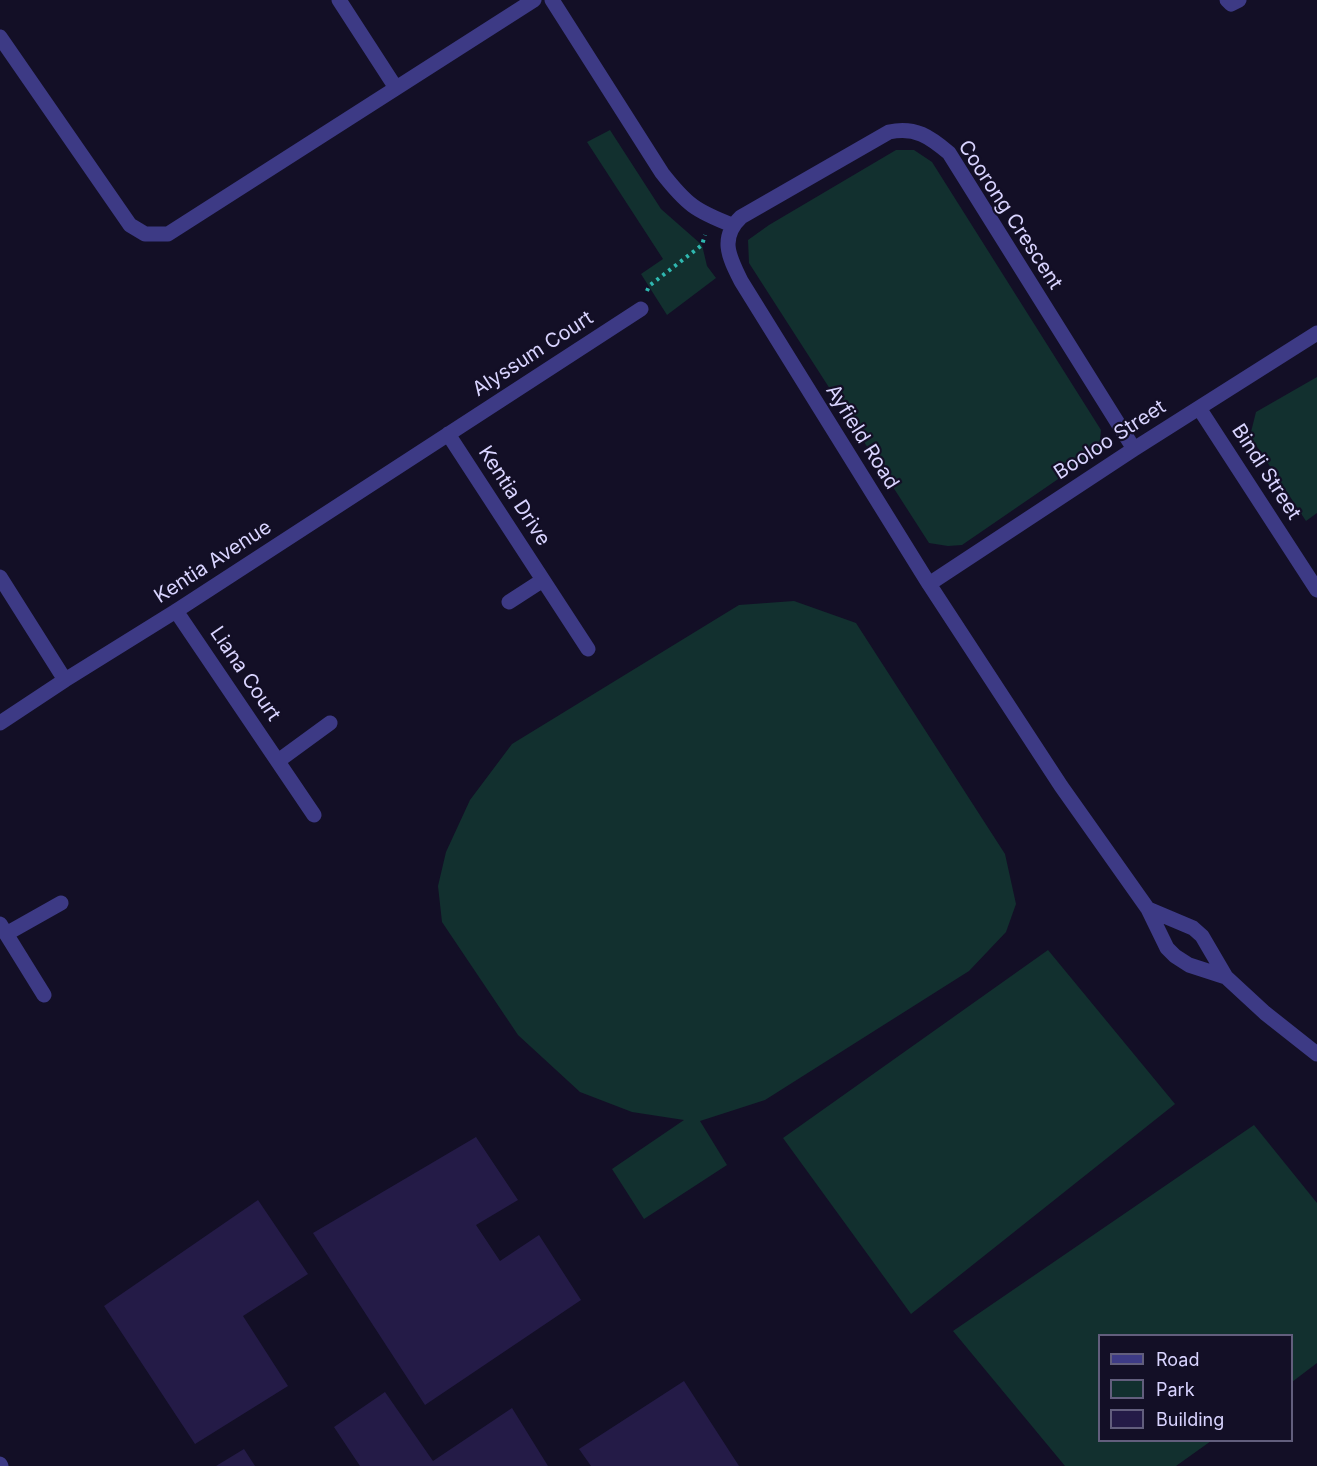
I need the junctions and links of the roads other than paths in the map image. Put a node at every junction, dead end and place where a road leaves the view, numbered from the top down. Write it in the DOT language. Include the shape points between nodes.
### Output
graph roads {
  1 [pos="339,0"];
  2 [pos="534,0"];
  3 [pos="552,0"];
  4 [pos="1227,0"];
  5 [pos="1239,0"];
  6 [pos="0,37"];
  7 [pos="5,58"];
  8 [pos="396,88"];
  9 [pos="732,225"];
  10 [pos="641,309"];
  11 [pos="1317,333"];
  12 [pos="1199,408"];
  13 [pos="448,434"];
  14 [pos="1134,448"];
  15 [pos="0,577"];
  16 [pos="543,580"];
  17 [pos="928,584"];
  18 [pos="1317,590"];
  19 [pos="509,602"];
  20 [pos="176,611"];
  21 [pos="588,649"];
  22 [pos="65,680"];
  23 [pos="0,723"];
  24 [pos="330,723"];
  25 [pos="278,761"];
  26 [pos="314,815"];
  27 [pos="61,903"];
  28 [pos="1148,909"];
  29 [pos="3,929"];
  30 [pos="1226,977"];
  31 [pos="44,994"];
  32 [pos="1317,1054"];
  1 -- 8 [label="street"];
  2 -- 8 [label="street"];
  3 -- 9 [label="street" via="678,194 697,211"];
  4 -- 5 [label="street" via="1231,4"];
  6 -- 7 [label="street"];
  7 -- 8 [label="street" via="130,225 145,234 168,234"];
  9 -- 14 [label="street, Coorong Crescent" via="889,132 900,129 930,137 949,153"];
  9 -- 17 [label="street, Ayfield Road" via="727,244 741,282"];
  10 -- 13 [label="street, Alyssum Court"];
  11 -- 12 [label="street, Booloo Street"];
  12 -- 14 [label="street, Booloo Street"];
  12 -- 18 [label="street, Bindi Street"];
  13 -- 16 [label="street, Kentia Drive"];
  13 -- 20 [label="street, Kentia Avenue"];
  14 -- 17 [label="street, Booloo Street"];
  15 -- 22 [label="street"];
  16 -- 19 [label="street"];
  16 -- 21 [label="street, Kentia Drive"];
  17 -- 28 [label="street, Ayfield Road" via="1061,786"];
  20 -- 22 [label="street, Kentia Avenue"];
  20 -- 25 [label="street, Liana Court"];
  22 -- 23 [label="street, Kentia Avenue"];
  24 -- 25 [label="street"];
  25 -- 26 [label="street, Liana Court"];
  27 -- 29 [label="street"];
  28 -- 30 [label="street, Ayfield Road" via="1193,928"];
  28 -- 30 [label="street, Ayfield Road" via="1160,936 1175,956"];
  29 -- 31 [label="street"];
  30 -- 32 [label="street, Ayfield Road"];
}
